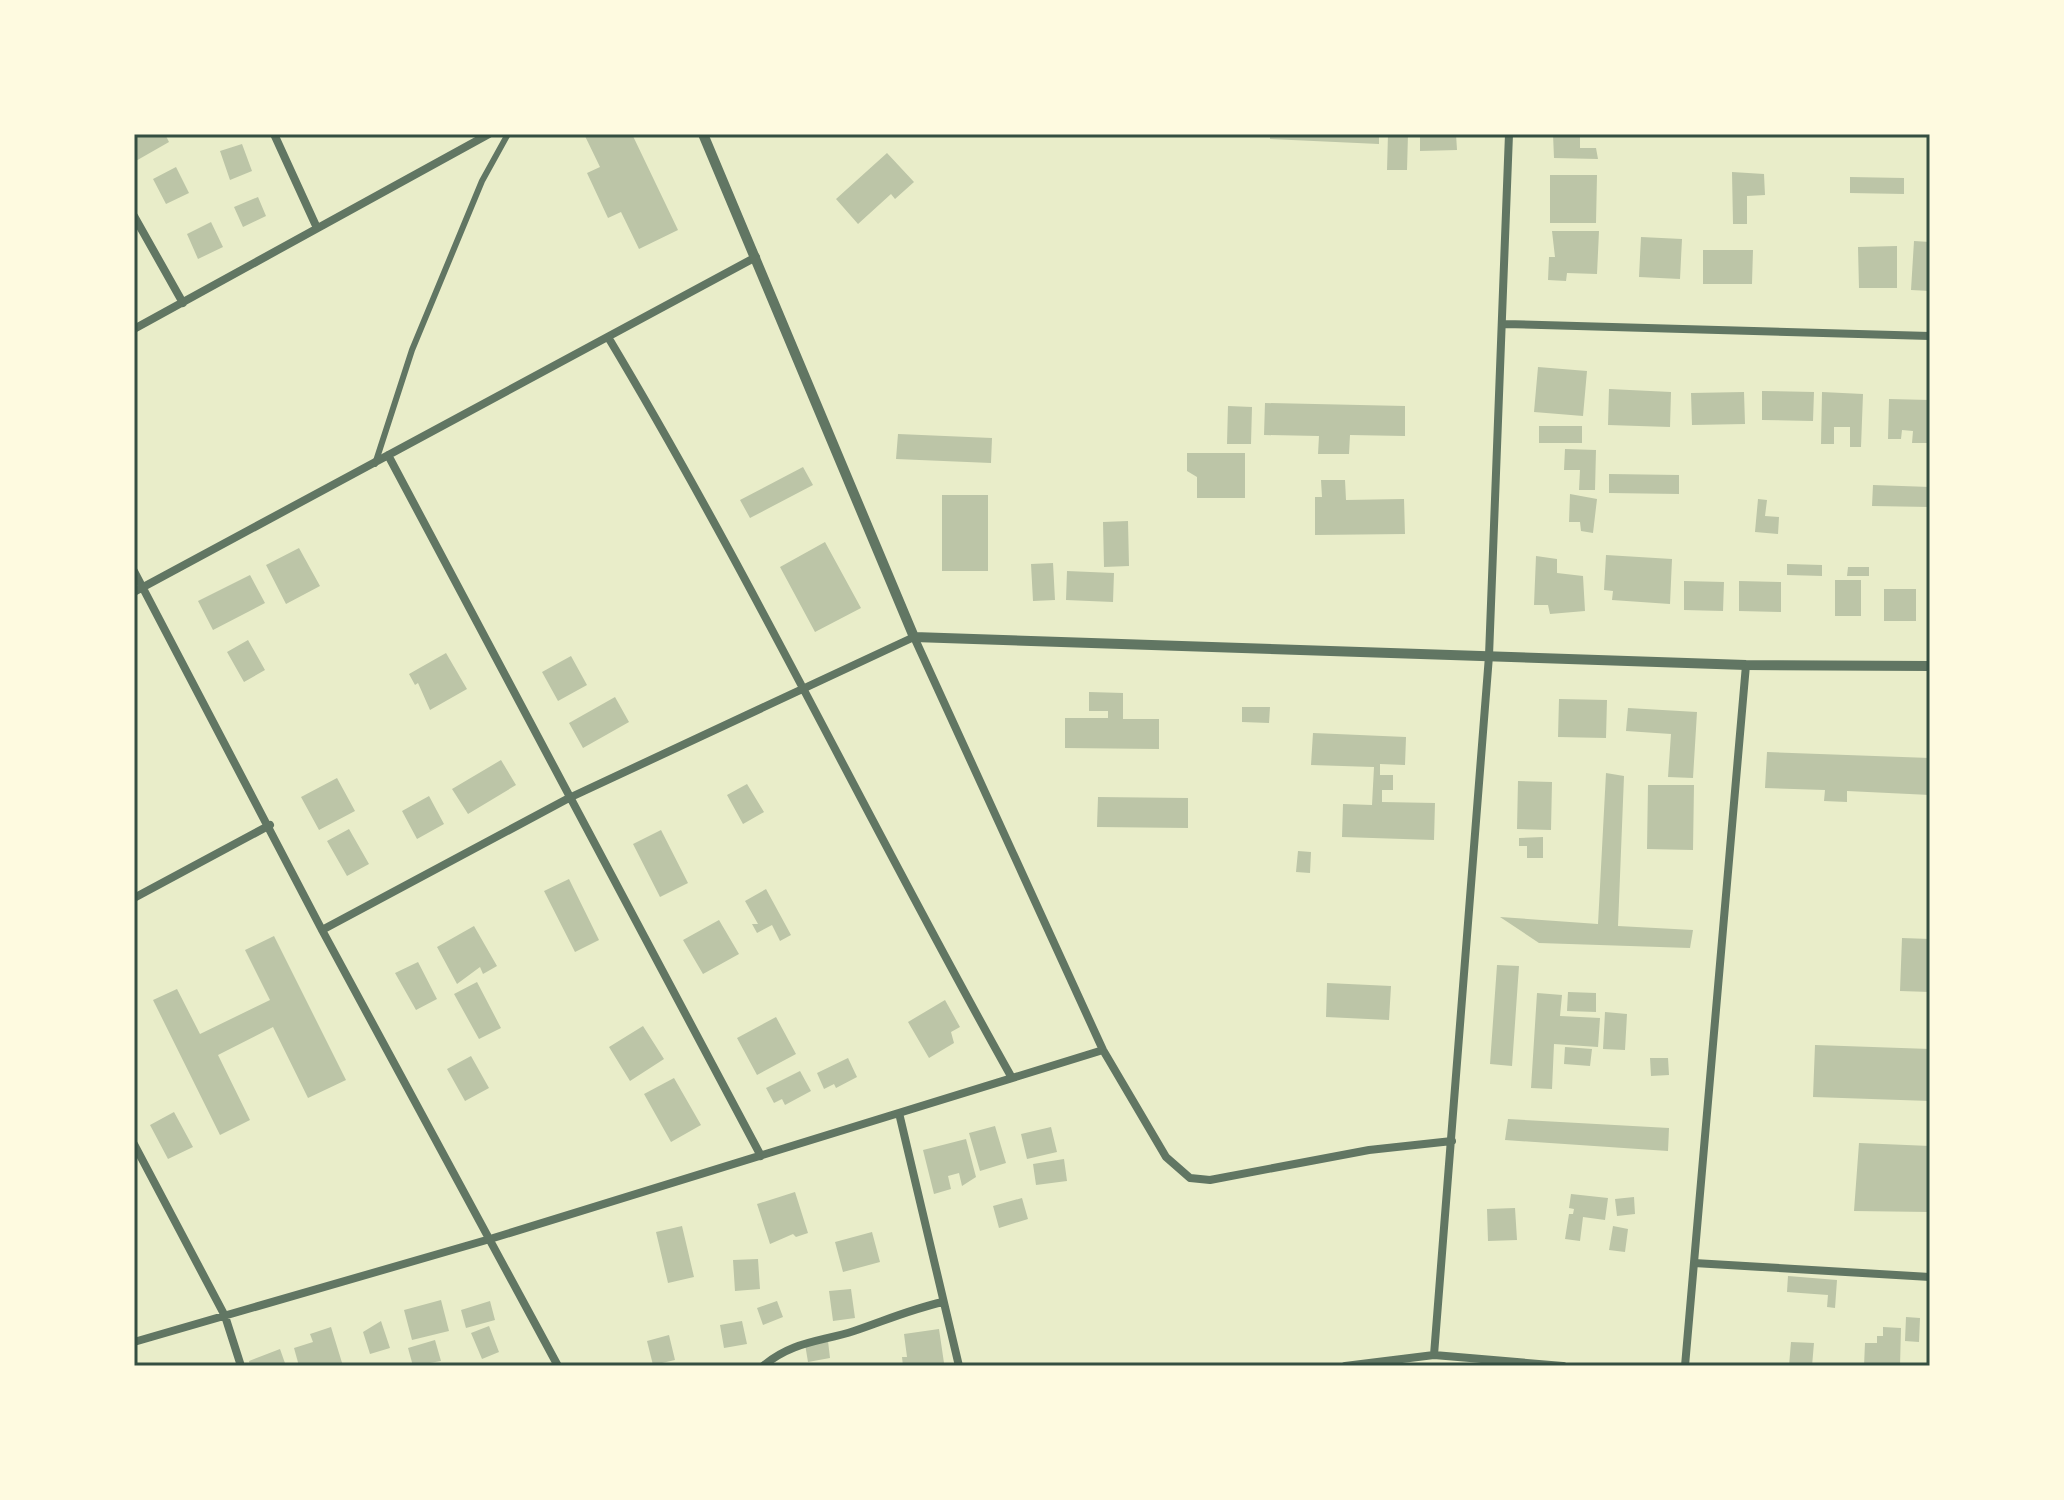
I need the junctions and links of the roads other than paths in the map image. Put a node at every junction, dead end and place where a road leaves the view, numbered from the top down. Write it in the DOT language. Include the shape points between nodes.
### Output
graph roads {
  1 [pos="274,134"];
  2 [pos="489,134"];
  3 [pos="508,134"];
  4 [pos="703,134"];
  5 [pos="1509,134"];
  6 [pos="134,216"];
  7 [pos="317,228"];
  8 [pos="756,257"];
  9 [pos="183,303"];
  10 [pos="1504,324"];
  11 [pos="134,329"];
  12 [pos="1930,336"];
  13 [pos="608,337"];
  14 [pos="388,455"];
  15 [pos="375,464"];
  16 [pos="134,571"];
  17 [pos="143,588"];
  18 [pos="134,592"];
  19 [pos="914,637"];
  20 [pos="1489,656"];
  21 [pos="1746,665"];
  22 [pos="1930,666"];
  23 [pos="804,689"];
  24 [pos="569,798"];
  25 [pos="270,825"];
  26 [pos="134,898"];
  27 [pos="322,930"];
  28 [pos="1103,1050"];
  29 [pos="1012,1078"];
  30 [pos="899,1113"];
  31 [pos="1452,1141"];
  32 [pos="134,1144"];
  33 [pos="761,1156"];
  34 [pos="490,1239"];
  35 [pos="1694,1263"];
  36 [pos="1930,1277"];
  37 [pos="943,1302"];
  38 [pos="225,1316"];
  39 [pos="134,1342"];
  40 [pos="1434,1355"];
  41 [pos="241,1366"];
  42 [pos="558,1366"];
  43 [pos="763,1366"];
  44 [pos="959,1366"];
  45 [pos="1345,1366"];
  46 [pos="1563,1366"];
  47 [pos="1685,1366"];
  1 -- 7 [label="street"];
  2 -- 7 [label="street"];
  3 -- 15 [label="street" via="482,181 412,350"];
  4 -- 8 [label="street"];
  5 -- 10 [label="street"];
  6 -- 9 [label="street"];
  7 -- 9 [label="street"];
  8 -- 13 [label="street"];
  8 -- 19 [label="street"];
  9 -- 11 [label="street"];
  10 -- 12 [label="street"];
  10 -- 20 [label="street"];
  13 -- 14 [label="street"];
  13 -- 23 [label="street"];
  14 -- 15 [label="street"];
  14 -- 24 [label="street"];
  15 -- 17 [label="street"];
  16 -- 17 [label="street"];
  17 -- 18 [label="street"];
  17 -- 25 [label="street"];
  19 -- 20 [label="street"];
  19 -- 23 [label="street"];
  19 -- 28 [label="street"];
  20 -- 21 [label="street"];
  20 -- 31 [label="street"];
  21 -- 22 [label="street"];
  21 -- 35 [label="street"];
  23 -- 24 [label="street"];
  23 -- 29 [label="street"];
  24 -- 27 [label="street"];
  24 -- 33 [label="street"];
  25 -- 26 [label="street"];
  25 -- 27 [label="street"];
  27 -- 34 [label="street"];
  28 -- 29 [label="street"];
  28 -- 31 [label="street" via="1166,1157 1190,1178 1229,1179 1331,1156"];
  29 -- 30 [label="street"];
  30 -- 33 [label="street"];
  30 -- 37 [label="street"];
  31 -- 40 [label="street"];
  32 -- 38 [label="street"];
  33 -- 34 [label="street"];
  34 -- 38 [label="street"];
  34 -- 42 [label="street"];
  35 -- 36 [label="street"];
  35 -- 47 [label="street"];
  37 -- 43 [label="street" via="810,1339"];
  37 -- 44 [label="street"];
  38 -- 39 [label="street"];
  38 -- 41 [label="street"];
  40 -- 45 [label="street"];
  40 -- 46 [label="street"];
}
